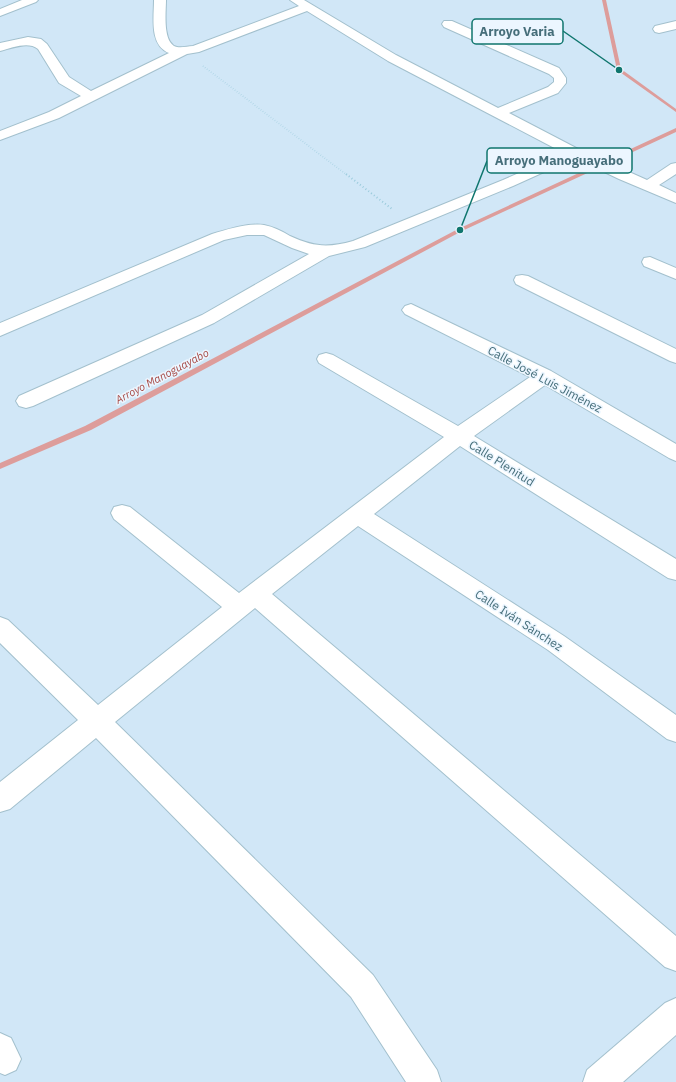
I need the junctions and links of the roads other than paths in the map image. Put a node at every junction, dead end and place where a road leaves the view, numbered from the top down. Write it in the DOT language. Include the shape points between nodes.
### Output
graph roads {
  1 [pos="32,0"];
  2 [pos="160,0"];
  3 [pos="296,0"];
  4 [pos="308,7"];
  5 [pos="0,12"];
  6 [pos="448,24"];
  7 [pos="676,25"];
  8 [pos="659,29"];
  9 [pos="0,47"];
  10 [pos="183,51"];
  11 [pos="91,97"];
  12 [pos="498,113"];
  13 [pos="0,136"];
  14 [pos="576,153"];
  15 [pos="676,167"];
  16 [pos="648,186"];
  17 [pos="676,198"];
  18 [pos="324,252"];
  19 [pos="650,262"];
  20 [pos="676,274"];
  21 [pos="522,280"];
  22 [pos="411,310"];
  23 [pos="0,330"];
  24 [pos="676,357"];
  25 [pos="326,359"];
  26 [pos="544,376"];
  27 [pos="26,401"];
  28 [pos="459,436"];
  29 [pos="676,453"];
  30 [pos="122,513"];
  31 [pos="358,515"];
  32 [pos="676,571"];
  33 [pos="247,601"];
  34 [pos="0,627"];
  35 [pos="97,721"];
  36 [pos="676,730"];
  37 [pos="0,799"];
  38 [pos="676,956"];
  39 [pos="676,1014"];
  40 [pos="425,1082"];
  41 [pos="599,1082"];
  1 -- 5 [label="street"];
  2 -- 10 [label="street" via="160,33 166,46 172,50"];
  3 -- 4 [label="street"];
  4 -- 10 [label="street" via="195,49"];
  4 -- 12 [label="street" via="392,58"];
  6 -- 12 [label="street" via="554,71 560,78 560,84 553,90"];
  7 -- 8 [label="street"];
  9 -- 11 [label="street" via="28,41 37,42 43,46 64,80"];
  10 -- 11 [label="street"];
  11 -- 13 [label="street"];
  12 -- 14 [label="street"];
  14 -- 16 [label="street"];
  14 -- 18 [label="street" via="359,244"];
  15 -- 16 [label="street"];
  16 -- 17 [label="street"];
  18 -- 23 [label="street" via="304,248 266,230 246,230 218,237"];
  18 -- 27 [label="street" via="208,319"];
  19 -- 20 [label="street"];
  21 -- 24 [label="street"];
  22 -- 26 [label="street, Calle José Luis Jiménez"];
  25 -- 28 [label="street, Calle Plenitud"];
  26 -- 28 [label="street"];
  26 -- 29 [label="street, Calle José Luis Jiménez"];
  28 -- 31 [label="street"];
  28 -- 32 [label="street, Calle Plenitud"];
  30 -- 33 [label="street"];
  31 -- 33 [label="street"];
  31 -- 36 [label="street, Calle Iván Sánchez" via="556,643"];
  33 -- 35 [label="street"];
  33 -- 38 [label="street"];
  34 -- 35 [label="street"];
  35 -- 37 [label="street"];
  35 -- 40 [label="street" via="362,986"];
  39 -- 41 [label="street"];
}
